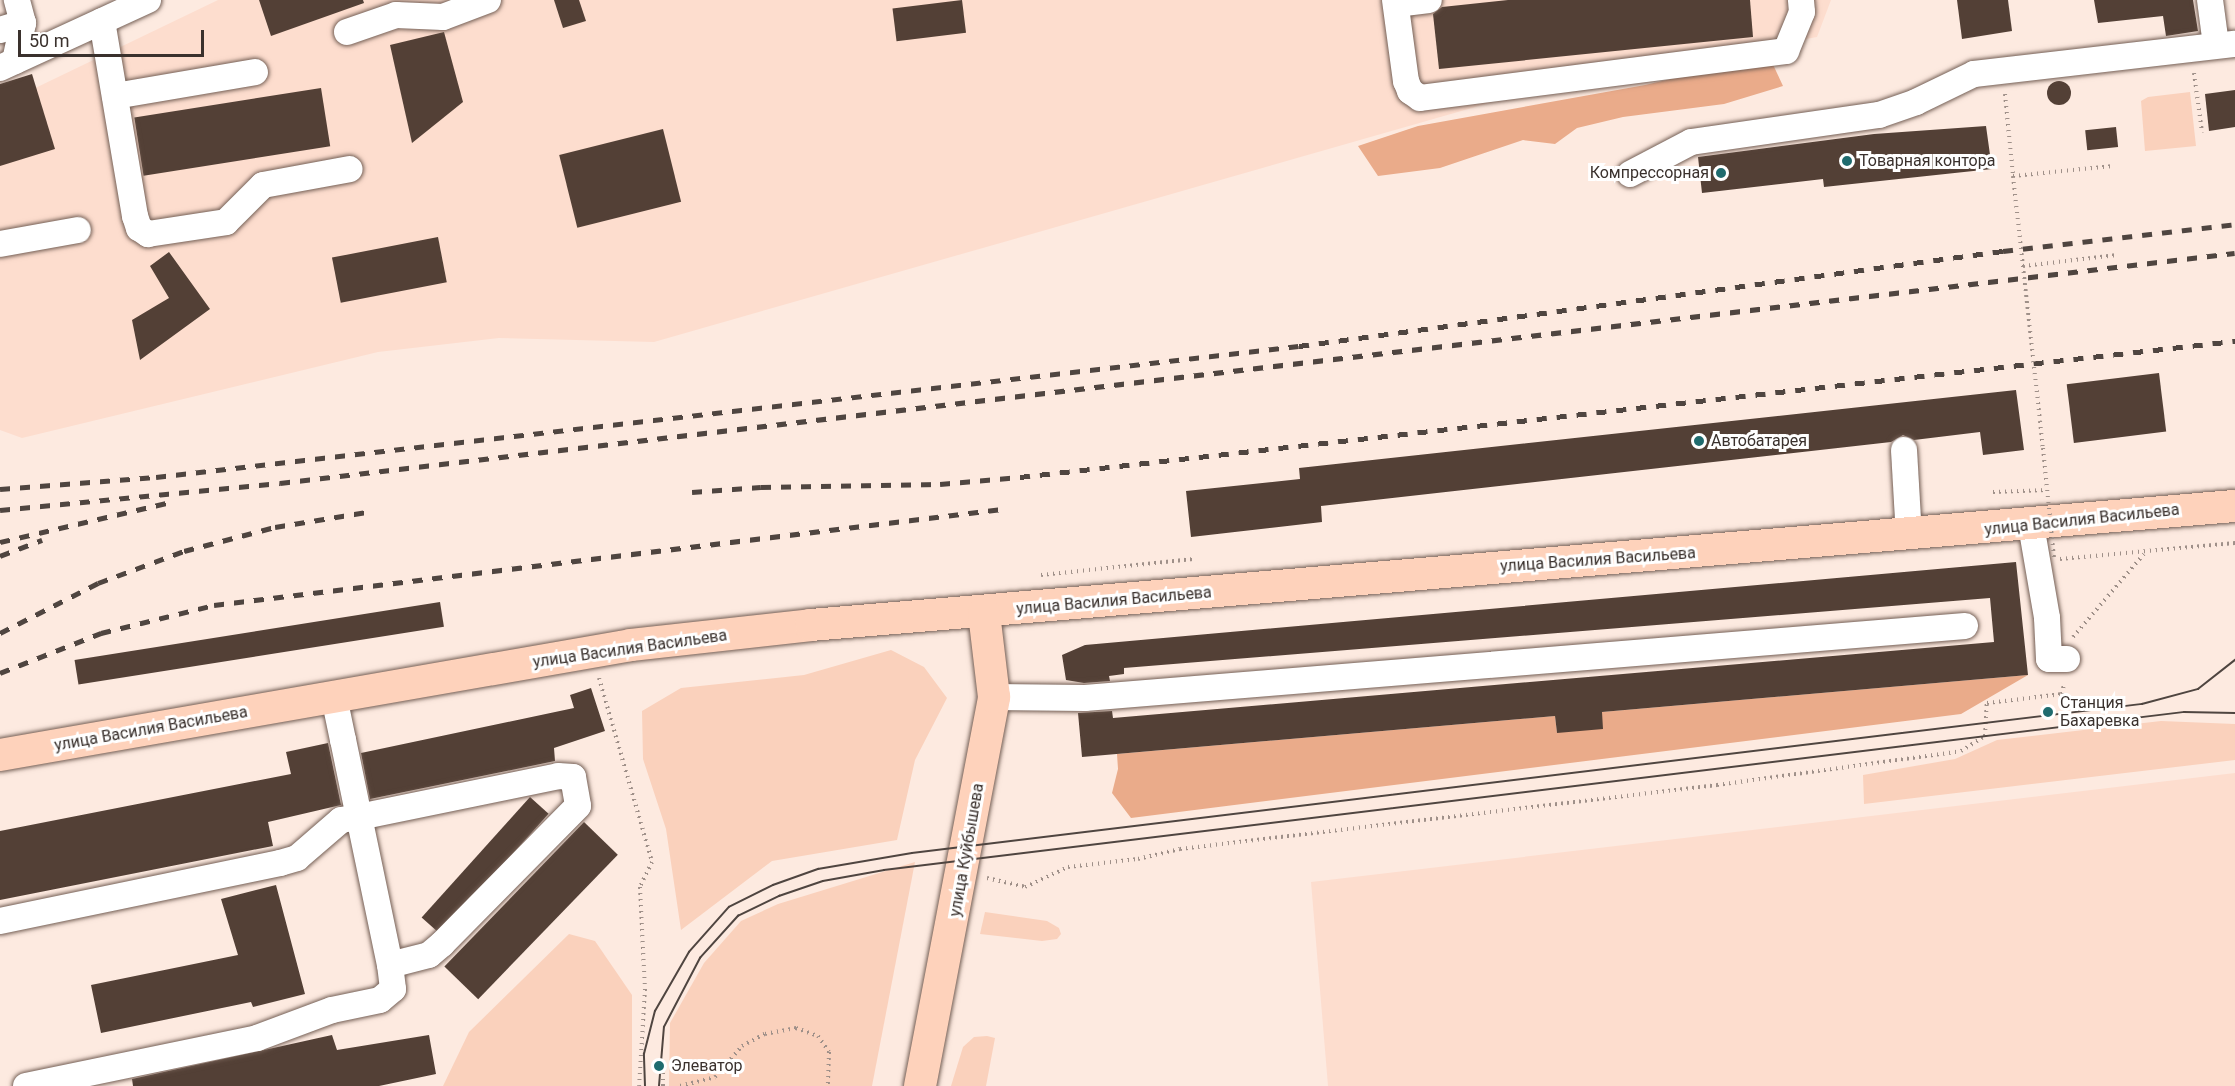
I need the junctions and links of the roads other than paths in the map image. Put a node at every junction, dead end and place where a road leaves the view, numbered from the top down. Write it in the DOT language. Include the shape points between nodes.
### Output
graph roads {
  1 [pos="148,0"];
  2 [pos="488,0"];
  3 [pos="1429,0"];
  4 [pos="1801,0"];
  5 [pos="2210,0"];
  6 [pos="1396,2"];
  7 [pos="13,18"];
  8 [pos="102,21"];
  9 [pos="347,32"];
  10 [pos="2226,44"];
  11 [pos="8,64"];
  12 [pos="255,72"];
  13 [pos="115,96"];
  14 [pos="350,169"];
  15 [pos="1630,174"];
  16 [pos="78,230"];
  17 [pos="0,244"];
  18 [pos="1904,450"];
  19 [pos="2235,506"];
  20 [pos="2031,525"];
  21 [pos="1910,536"];
  22 [pos="984,612"];
  23 [pos="1965,626"];
  24 [pos="2066,652"];
  25 [pos="334,697"];
  26 [pos="994,697"];
  27 [pos="0,755"];
  28 [pos="359,817"];
  29 [pos="0,921"];
  30 [pos="390,965"];
  31 [pos="26,1086"];
  32 [pos="920,1086"];
  1 -- 8 [label="street"];
  2 -- 9 [label="street" via="443,17 396,15"];
  3 -- 6 [label="street"];
  4 -- 6 [label="street" via="1802,12 1786,51 1420,98 1410,91 1406,81"];
  5 -- 10 [label="street"];
  7 -- 11 [label="street"];
  8 -- 11 [label="street"];
  8 -- 13 [label="street"];
  10 -- 15 [label="street" via="1974,74 1879,115 1691,142"];
  12 -- 13 [label="street"];
  13 -- 14 [label="street" via="135,216 139,228 148,234 226,222 263,185"];
  16 -- 17 [label="street"];
  18 -- 21 [label="street"];
  19 -- 20 [label="main road, улица Василия Васильева"];
  20 -- 21 [label="main road, улица Василия Васильева"];
  20 -- 24 [label="street" via="2047,618 2049,659"];
  21 -- 22 [label="main road, улица Василия Васильева"];
  22 -- 25 [label="main road, улица Василия Васильева" via="631,645"];
  22 -- 26 [label="main road, улица Куйбышева"];
  23 -- 26 [label="street" via="1085,698"];
  25 -- 27 [label="main road, улица Василия Васильева"];
  25 -- 28 [label="street"];
  26 -- 32 [label="main road, улица Куйбышева"];
  28 -- 29 [label="street" via="341,820 297,858 280,863"];
  28 -- 30 [label="street"];
  28 -- 30 [label="street" via="567,774 573,777 579,795 574,810 442,944 429,955"];
  30 -- 31 [label="street" via="393,989 380,1000 332,1010 257,1038"];
}
